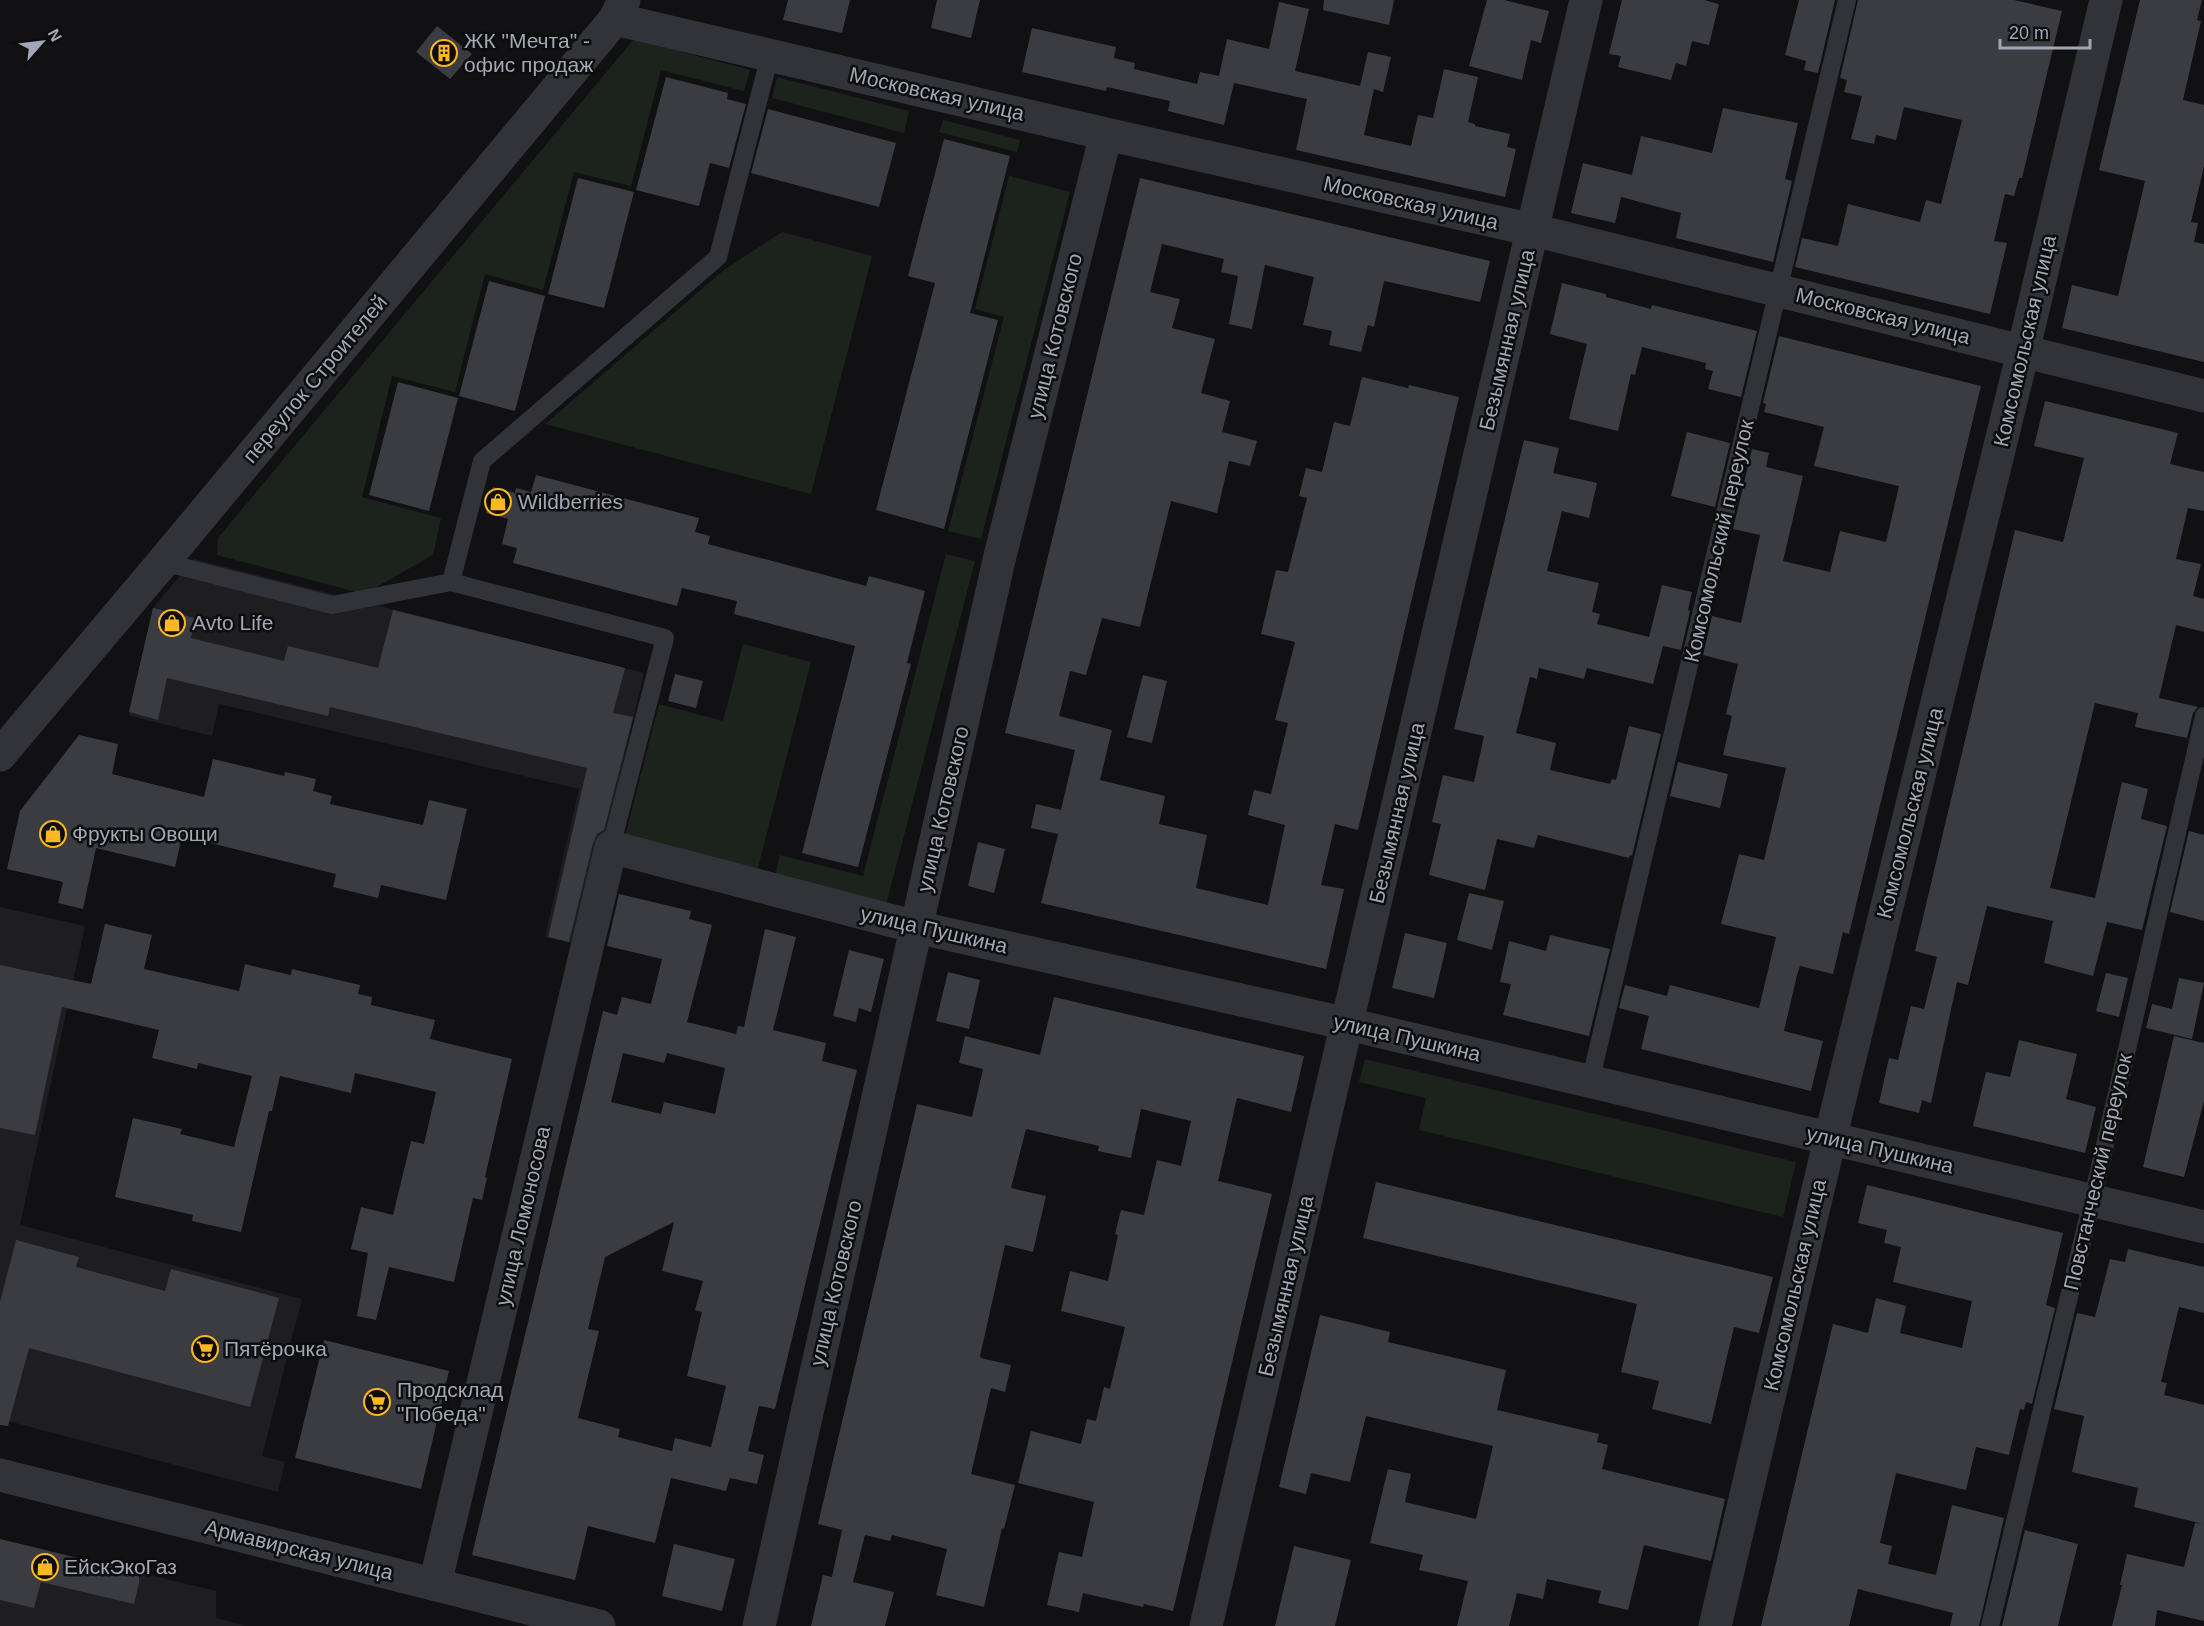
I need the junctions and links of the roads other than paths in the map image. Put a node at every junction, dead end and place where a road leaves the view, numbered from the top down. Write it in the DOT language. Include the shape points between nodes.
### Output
graph roads {
  1 [pos="1586,0"];
  2 [pos="1848,0"];
  3 [pos="2106,0"];
  4 [pos="620,9"];
  5 [pos="770,55"];
  6 [pos="1106,134"];
  7 [pos="1533,230"];
  8 [pos="1779,289"];
  9 [pos="2023,352"];
  10 [pos="2204,396"];
  11 [pos="163,562"];
  12 [pos="451,582"];
  13 [pos="2204,716"];
  14 [pos="0,755"];
  15 [pos="611,847"];
  16 [pos="916,927"];
  17 [pos="1348,1024"];
  18 [pos="1590,1082"];
  19 [pos="1830,1139"];
  20 [pos="2092,1201"];
  21 [pos="2204,1227"];
  22 [pos="0,1475"];
  23 [pos="435,1584"];
  24 [pos="599,1626"];
  25 [pos="759,1626"];
  26 [pos="1206,1626"];
  27 [pos="1715,1626"];
  28 [pos="1989,1626"];
  1 -- 7 [label="street, Безымянная улица"];
  2 -- 8 [label="lane, Комсомольский переулок"];
  3 -- 9 [label="street, Комсомольская улица"];
  4 -- 5 [label="street, Московская улица"];
  4 -- 11 [label="street, переулок Строителей"];
  5 -- 6 [label="street, Московская улица"];
  5 -- 12 [label="lane" via="718,257 482,461"];
  6 -- 7 [label="street, Московская улица"];
  6 -- 16 [label="street, улица Котовского" via="999,560"];
  7 -- 8 [label="street, Московская улица"];
  7 -- 17 [label="street, Безымянная улица"];
  8 -- 9 [label="street, Московская улица"];
  8 -- 18 [label="lane, Комсомольский переулок"];
  9 -- 10 [label="street, Московская улица"];
  9 -- 19 [label="street, Комсомольская улица"];
  11 -- 12 [label="lane" via="332,605"];
  11 -- 14 [label="street, переулок Строителей"];
  12 -- 15 [label="lane" via="665,638"];
  13 -- 20 [label="lane, Повстанческий переулок"];
  15 -- 16 [label="street, улица Пушкина"];
  15 -- 23 [label="street, улица Ломоносова"];
  16 -- 17 [label="street, улица Пушкина"];
  16 -- 25 [label="street, улица Котовского"];
  17 -- 18 [label="street, улица Пушкина"];
  17 -- 26 [label="street, Безымянная улица"];
  18 -- 19 [label="street, улица Пушкина"];
  19 -- 20 [label="street, улица Пушкина"];
  19 -- 27 [label="street, Комсомольская улица"];
  20 -- 21 [label="street, улица Пушкина"];
  20 -- 28 [label="lane, Повстанческий переулок"];
  22 -- 23 [label="street, Армавирская улица"];
  23 -- 24 [label="street, Армавирская улица"];
}
